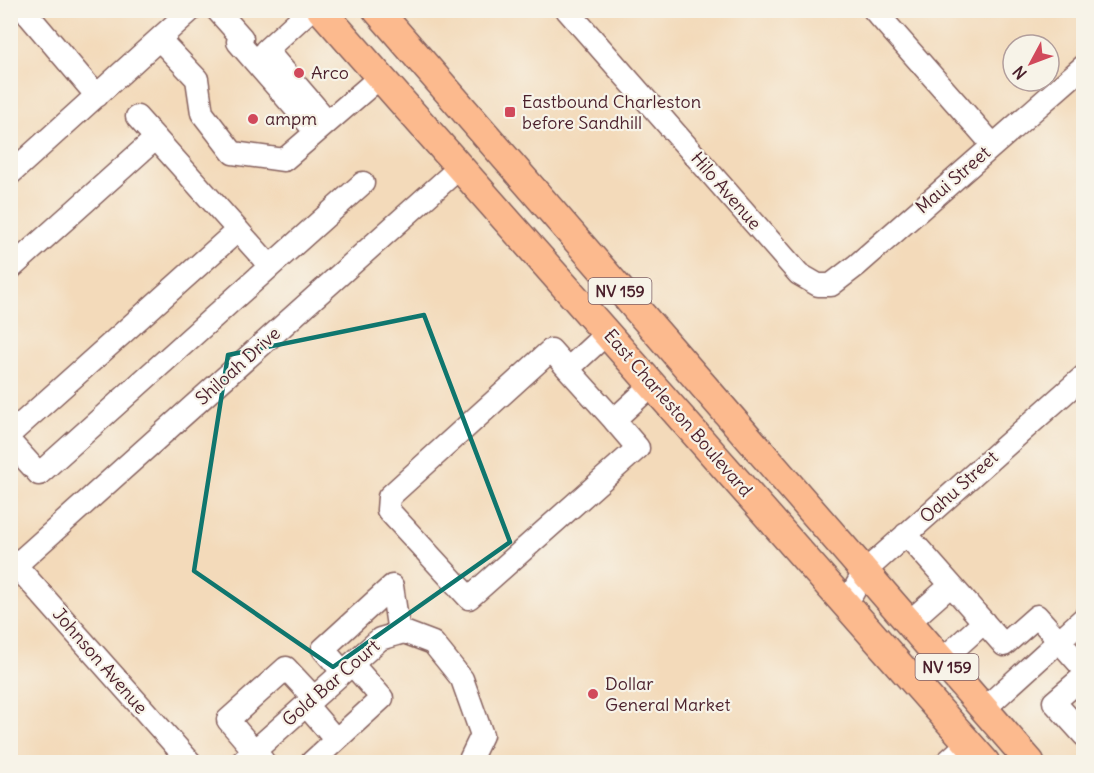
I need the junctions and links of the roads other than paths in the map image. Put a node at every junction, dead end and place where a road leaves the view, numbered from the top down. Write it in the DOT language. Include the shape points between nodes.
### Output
graph roads {
  1 [pos="24,10"];
  2 [pos="191,10"];
  3 [pos="217,10"];
  4 [pos="310,10"];
  5 [pos="321,10"];
  6 [pos="377,10"];
  7 [pos="567,10"];
  8 [pos="874,10"];
  9 [pos="159,39"];
  10 [pos="1083,66"];
  11 [pos="380,76"];
  12 [pos="97,96"];
  13 [pos="137,117"];
  14 [pos="322,127"];
  15 [pos="156,138"];
  16 [pos="993,146"];
  17 [pos="460,167"];
  18 [pos="10,174"];
  19 [pos="363,183"];
  20 [pos="238,230"];
  21 [pos="270,266"];
  22 [pos="10,269"];
  23 [pos="819,285"];
  24 [pos="607,333"];
  25 [pos="568,369"];
  26 [pos="1083,376"];
  27 [pos="652,385"];
  28 [pos="614,420"];
  29 [pos="10,434"];
  30 [pos="10,442"];
  31 [pos="906,534"];
  32 [pos="13,562"];
  33 [pos="864,572"];
  34 [pos="951,585"];
  35 [pos="846,605"];
  36 [pos="1083,618"];
  37 [pos="908,622"];
  38 [pos="984,622"];
  39 [pos="399,633"];
  40 [pos="1058,641"];
  41 [pos="941,661"];
  42 [pos="347,668"];
  43 [pos="1083,669"];
  44 [pos="1083,676"];
  45 [pos="310,701"];
  46 [pos="984,710"];
  47 [pos="1083,735"];
  48 [pos="336,740"];
  49 [pos="977,753"];
  50 [pos="253,759"];
  51 [pos="190,762"];
  52 [pos="312,762"];
  53 [pos="469,762"];
  54 [pos="947,762"];
  55 [pos="1030,762"];
  1 -- 12 [label="street"];
  2 -- 9 [label="street"];
  3 -- 14 [label="street"];
  4 -- 14 [label="street" via="266,50"];
  5 -- 11 [label="main road, East Charleston Boulevard / NV 159"];
  6 -- 33 [label="main road, East Charleston Boulevard / NV 159"];
  7 -- 23 [label="street, Hilo Avenue" via="799,274"];
  8 -- 16 [label="street"];
  9 -- 12 [label="street"];
  9 -- 14 [label="street" via="197,79 202,113 233,153 284,160"];
  10 -- 16 [label="street, Maui Street"];
  11 -- 14 [label="street"];
  11 -- 17 [label="main road, East Charleston Boulevard / NV 159"];
  12 -- 18 [label="street"];
  13 -- 15 [label="street"];
  15 -- 20 [label="street"];
  15 -- 22 [label="street"];
  16 -- 23 [label="street, Maui Street" via="856,266 831,285"];
  17 -- 24 [label="main road, East Charleston Boulevard / NV 159"];
  17 -- 32 [label="street, Shiloah Drive"];
  19 -- 21 [label="street"];
  20 -- 21 [label="street"];
  20 -- 29 [label="street"];
  21 -- 30 [label="street" via="39,474"];
  24 -- 25 [label="street"];
  24 -- 27 [label="main road, East Charleston Boulevard / NV 159"];
  25 -- 28 [label="street"];
  25 -- 28 [label="street" via="551,350 389,497 388,510 469,598 638,448"];
  26 -- 31 [label="street, Oahu Street"];
  27 -- 28 [label="street"];
  27 -- 35 [label="main road, East Charleston Boulevard / NV 159"];
  31 -- 33 [label="street, Oahu Street"];
  31 -- 34 [label="street"];
  32 -- 51 [label="street, Johnson Avenue"];
  33 -- 35 [label="street, Oahu Street"];
  33 -- 37 [label="main road, East Charleston Boulevard / NV 159"];
  34 -- 37 [label="street"];
  34 -- 38 [label="street"];
  35 -- 49 [label="main road, East Charleston Boulevard / NV 159"];
  36 -- 40 [label="street"];
  37 -- 41 [label="main road, East Charleston Boulevard / NV 159"];
  38 -- 40 [label="street" via="1004,645 1037,616"];
  38 -- 41 [label="street"];
  39 -- 42 [label="street, Gold Bar Court" via="380,639"];
  39 -- 42 [label="street" via="392,586 323,649"];
  39 -- 53 [label="street, Gold Bar Court" via="433,643 462,680 482,735"];
  40 -- 43 [label="street"];
  40 -- 46 [label="street"];
  41 -- 46 [label="main road, East Charleston Boulevard / NV 159"];
  42 -- 45 [label="street, Gold Bar Court"];
  42 -- 48 [label="street" via="382,698"];
  44 -- 47 [label="street" via="1054,702"];
  45 -- 48 [label="street"];
  45 -- 50 [label="street, Gold Bar Court"];
  45 -- 50 [label="street" via="286,668 228,720"];
  46 -- 55 [label="main road, East Charleston Boulevard / NV 159"];
  48 -- 52 [label="street"];
  49 -- 54 [label="street"];
}
